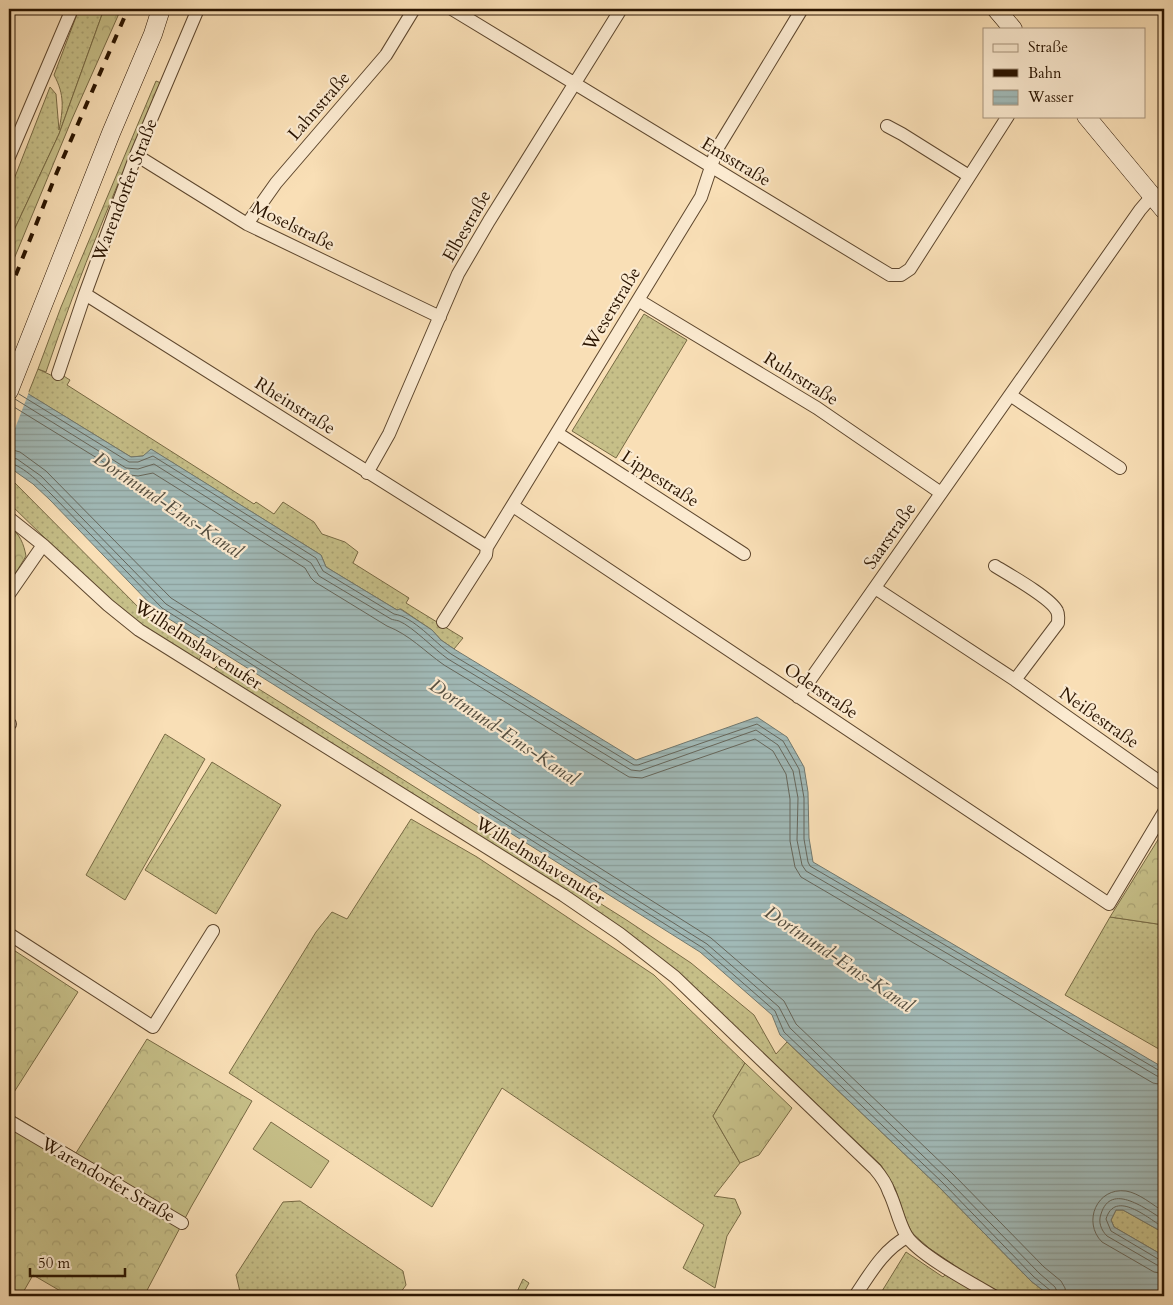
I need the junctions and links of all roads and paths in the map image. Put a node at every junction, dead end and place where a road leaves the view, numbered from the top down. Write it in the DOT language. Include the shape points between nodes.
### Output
graph roads {
  1 [pos="72,9"];
  2 [pos="161,9"];
  3 [pos="167,9"];
  4 [pos="198,9"];
  5 [pos="414,9"];
  6 [pos="452,9"];
  7 [pos="621,9"];
  8 [pos="802,9"];
  9 [pos="996,9"];
  10 [pos="1012,28"];
  11 [pos="153,34"];
  12 [pos="575,84"];
  13 [pos="1007,118"];
  14 [pos="1088,118"];
  15 [pos="887,126"];
  16 [pos="136,154"];
  17 [pos="9,157"];
  18 [pos="710,167"];
  19 [pos="969,176"];
  20 [pos="1152,196"];
  21 [pos="1164,210"];
  22 [pos="247,224"];
  23 [pos="85,294"];
  24 [pos="638,300"];
  25 [pos="440,317"];
  26 [pos="58,374"];
  27 [pos="12,383"];
  28 [pos="1010,394"];
  29 [pos="557,433"];
  30 [pos="1120,468"];
  31 [pos="367,473"];
  32 [pos="941,493"];
  33 [pos="513,506"];
  34 [pos="9,518"];
  35 [pos="44,545"];
  36 [pos="487,547"];
  37 [pos="744,554"];
  38 [pos="995,566"];
  39 [pos="875,588"];
  40 [pos="9,594"];
  41 [pos="444,622"];
  42 [pos="1015,680"];
  43 [pos="798,697"];
  44 [pos="1164,785"];
  45 [pos="1164,812"];
  46 [pos="213,931"];
  47 [pos="9,934"];
  48 [pos="9,1121"];
  49 [pos="182,1223"];
  50 [pos="907,1237"];
  51 [pos="855,1296"];
  52 [pos="994,1296"];
  1 -- 17 [label="street"];
  2 -- 11 [label="main road, Warendorfer Straße"];
  3 -- 11 [label="main road, Warendorfer Straße"];
  4 -- 16 [label="street, Warendorfer Straße"];
  5 -- 22 [label="street, Lahnstraße" via="386,55 276,183"];
  6 -- 12 [label="street, Emsstraße"];
  7 -- 12 [label="street, Elbestraße"];
  8 -- 18 [label="street, Weserstraße" via="725,134"];
  9 -- 10 [label="main road"];
  11 -- 27 [label="main road, Warendorfer Straße"];
  12 -- 18 [label="street, Emsstraße"];
  12 -- 25 [label="street, Elbestraße" via="489,220 458,274"];
  13 -- 19 [label="street, Emsstraße"];
  14 -- 20 [label="main road"];
  15 -- 19 [label="street"];
  16 -- 22 [label="street, Moselstraße"];
  16 -- 23 [label="street, Warendorfer Straße"];
  18 -- 19 [label="street, Emsstraße" via="890,275 901,275 910,269"];
  18 -- 24 [label="street, Weserstraße" via="701,197"];
  20 -- 21 [label="main road"];
  20 -- 28 [label="street, Saarstraße"];
  22 -- 25 [label="street, Moselstraße"];
  23 -- 26 [label="street, Warendorfer Straße"];
  23 -- 31 [label="street, Rheinstraße"];
  24 -- 29 [label="street, Weserstraße"];
  24 -- 32 [label="street, Ruhrstraße" via="817,408"];
  25 -- 31 [label="street, Elbestraße" via="389,434"];
  28 -- 30 [label="street"];
  28 -- 32 [label="street, Saarstraße"];
  29 -- 33 [label="street, Weserstraße"];
  29 -- 37 [label="street, Lippestraße"];
  31 -- 36 [label="street, Rheinstraße"];
  32 -- 39 [label="street, Saarstraße"];
  33 -- 36 [label="street, Weserstraße"];
  33 -- 43 [label="street, Oderstraße"];
  34 -- 35 [label="street, Wilhelmshavenufer"];
  35 -- 40 [label="street"];
  35 -- 50 [label="street, Wilhelmshavenufer" via="139,630 563,895 675,977 875,1169 890,1192"];
  36 -- 41 [label="street, Weserstraße" via="486,555"];
  38 -- 42 [label="street" via="1050,602 1058,616 1058,623"];
  39 -- 42 [label="street, Neißestraße"];
  39 -- 43 [label="street, Saarstraße"];
  42 -- 44 [label="street, Neißestraße"];
  43 -- 45 [label="street, Oderstraße" via="1109,904"];
  46 -- 47 [label="street" via="153,1027"];
  48 -- 49 [label="street, Warendorfer Straße"];
  50 -- 51 [label="street" via="894,1244 880,1259"];
  50 -- 52 [label="street, Wilhelmshavenufer" via="948,1269"];
}
